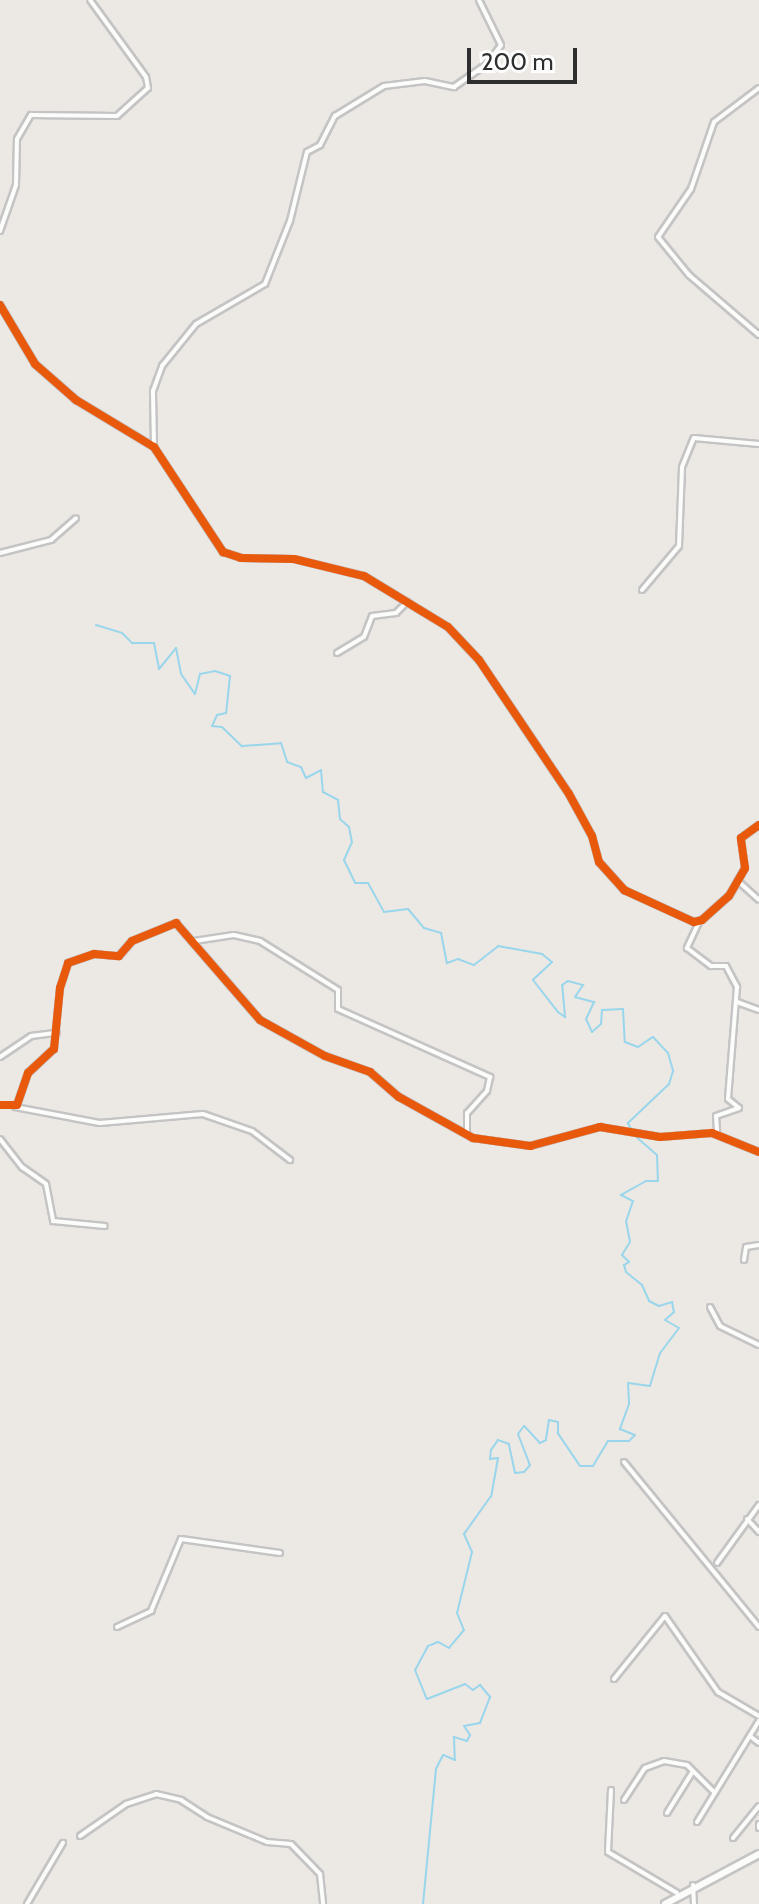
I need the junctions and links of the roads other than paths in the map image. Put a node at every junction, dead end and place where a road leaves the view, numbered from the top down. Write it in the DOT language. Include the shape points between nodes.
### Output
graph roads {
  1 [pos="90,0"];
  2 [pos="479,0"];
  3 [pos="759,88"];
  4 [pos="0,231"];
  5 [pos="0,305"];
  6 [pos="759,335"];
  7 [pos="759,444"];
  8 [pos="154,447"];
  9 [pos="76,518"];
  10 [pos="0,553"];
  11 [pos="642,590"];
  12 [pos="407,602"];
  13 [pos="337,653"];
  14 [pos="759,825"];
  15 [pos="738,881"];
  16 [pos="759,900"];
  17 [pos="699,922"];
  18 [pos="194,941"];
  19 [pos="736,1000"];
  20 [pos="740,1008"];
  21 [pos="759,1010"];
  22 [pos="734,1012"];
  23 [pos="57,1033"];
  24 [pos="0,1057"];
  25 [pos="0,1105"];
  26 [pos="15,1107"];
  27 [pos="467,1133"];
  28 [pos="718,1134"];
  29 [pos="0,1139"];
  30 [pos="759,1152"];
  31 [pos="290,1160"];
  32 [pos="105,1226"];
  33 [pos="759,1245"];
  34 [pos="744,1260"];
  35 [pos="710,1307"];
  36 [pos="759,1345"];
  37 [pos="624,1462"];
  38 [pos="759,1505"];
  39 [pos="747,1519"];
  40 [pos="759,1532"];
  41 [pos="280,1553"];
  42 [pos="717,1563"];
  43 [pos="117,1627"];
  44 [pos="759,1627"];
  45 [pos="614,1679"];
  46 [pos="759,1718"];
  47 [pos="750,1736"];
  48 [pos="759,1743"];
  49 [pos="694,1770"];
  50 [pos="611,1790"];
  51 [pos="714,1792"];
  52 [pos="624,1800"];
  53 [pos="759,1806"];
  54 [pos="667,1813"];
  55 [pos="697,1822"];
  56 [pos="80,1836"];
  57 [pos="733,1838"];
  58 [pos="63,1843"];
  59 [pos="759,1854"];
  60 [pos="693,1885"];
  61 [pos="677,1893"];
  62 [pos="27,1904"];
  63 [pos="323,1904"];
  64 [pos="665,1904"];
  65 [pos="694,1904"];
  1 -- 4 [label="street" via="146,77 148,88 117,116 31,115 17,139 16,185"];
  2 -- 8 [label="street" via="501,45 488,63 454,87 425,81 384,86 335,116 320,145 307,152 290,221 265,284 196,324 162,366 153,391"];
  3 -- 6 [label="street" via="714,122 691,189 658,237 689,275"];
  5 -- 8 [label="street" via="35,364 76,400"];
  7 -- 11 [label="street" via="694,438 682,467 679,546"];
  8 -- 12 [label="street" via="228,555 323,564 364,576"];
  9 -- 10 [label="street" via="51,540"];
  12 -- 13 [label="street" via="396,613 372,616 364,637"];
  12 -- 17 [label="street" via="448,627 479,660 569,794 592,836 599,862 614,881 649,903"];
  14 -- 15 [label="street" via="741,838 745,868"];
  15 -- 16 [label="street"];
  15 -- 17 [label="street" via="727,900"];
  17 -- 19 [label="street" via="687,948 711,966 727,968 737,987"];
  18 -- 23 [label="street" via="175,923 132,941 119,956 98,953 70,961 60,988"];
  18 -- 27 [label="street" via="260,1020 325,1056 370,1072 399,1097"];
  18 -- 27 [label="street" via="234,935 260,941 338,990 338,1009 490,1077 487,1091 467,1113"];
  19 -- 20 [label="street"];
  19 -- 22 [label="street"];
  20 -- 21 [label="street"];
  20 -- 22 [label="street"];
  22 -- 28 [label="street" via="728,1099 739,1108 716,1116"];
  23 -- 24 [label="street" via="31,1036"];
  23 -- 26 [label="street" via="53,1051 27,1074"];
  25 -- 26 [label="street"];
  26 -- 31 [label="street" via="104,1123 199,1114 252,1131"];
  27 -- 28 [label="street" via="530,1146 600,1127 660,1137"];
  28 -- 30 [label="street"];
  29 -- 32 [label="street" via="22,1167 46,1184 53,1221"];
  33 -- 34 [label="street" via="746,1247"];
  35 -- 36 [label="street" via="720,1326"];
  37 -- 44 [label="street"];
  38 -- 39 [label="street"];
  39 -- 40 [label="street"];
  39 -- 42 [label="street"];
  41 -- 43 [label="street" via="181,1539 153,1609"];
  45 -- 46 [label="street" via="665,1616 718,1692"];
  46 -- 47 [label="street"];
  47 -- 48 [label="street"];
  47 -- 51 [label="street"];
  49 -- 51 [label="street"];
  49 -- 52 [label="street" via="679,1762 655,1763 645,1768"];
  49 -- 54 [label="street"];
  50 -- 61 [label="street" via="608,1852"];
  51 -- 55 [label="street"];
  53 -- 57 [label="street"];
  56 -- 63 [label="street" via="126,1804 156,1794 181,1800 267,1842 291,1844 320,1874"];
  58 -- 62 [label="street"];
  59 -- 60 [label="street"];
  60 -- 61 [label="street"];
  60 -- 65 [label="street"];
  61 -- 64 [label="street"];
}
